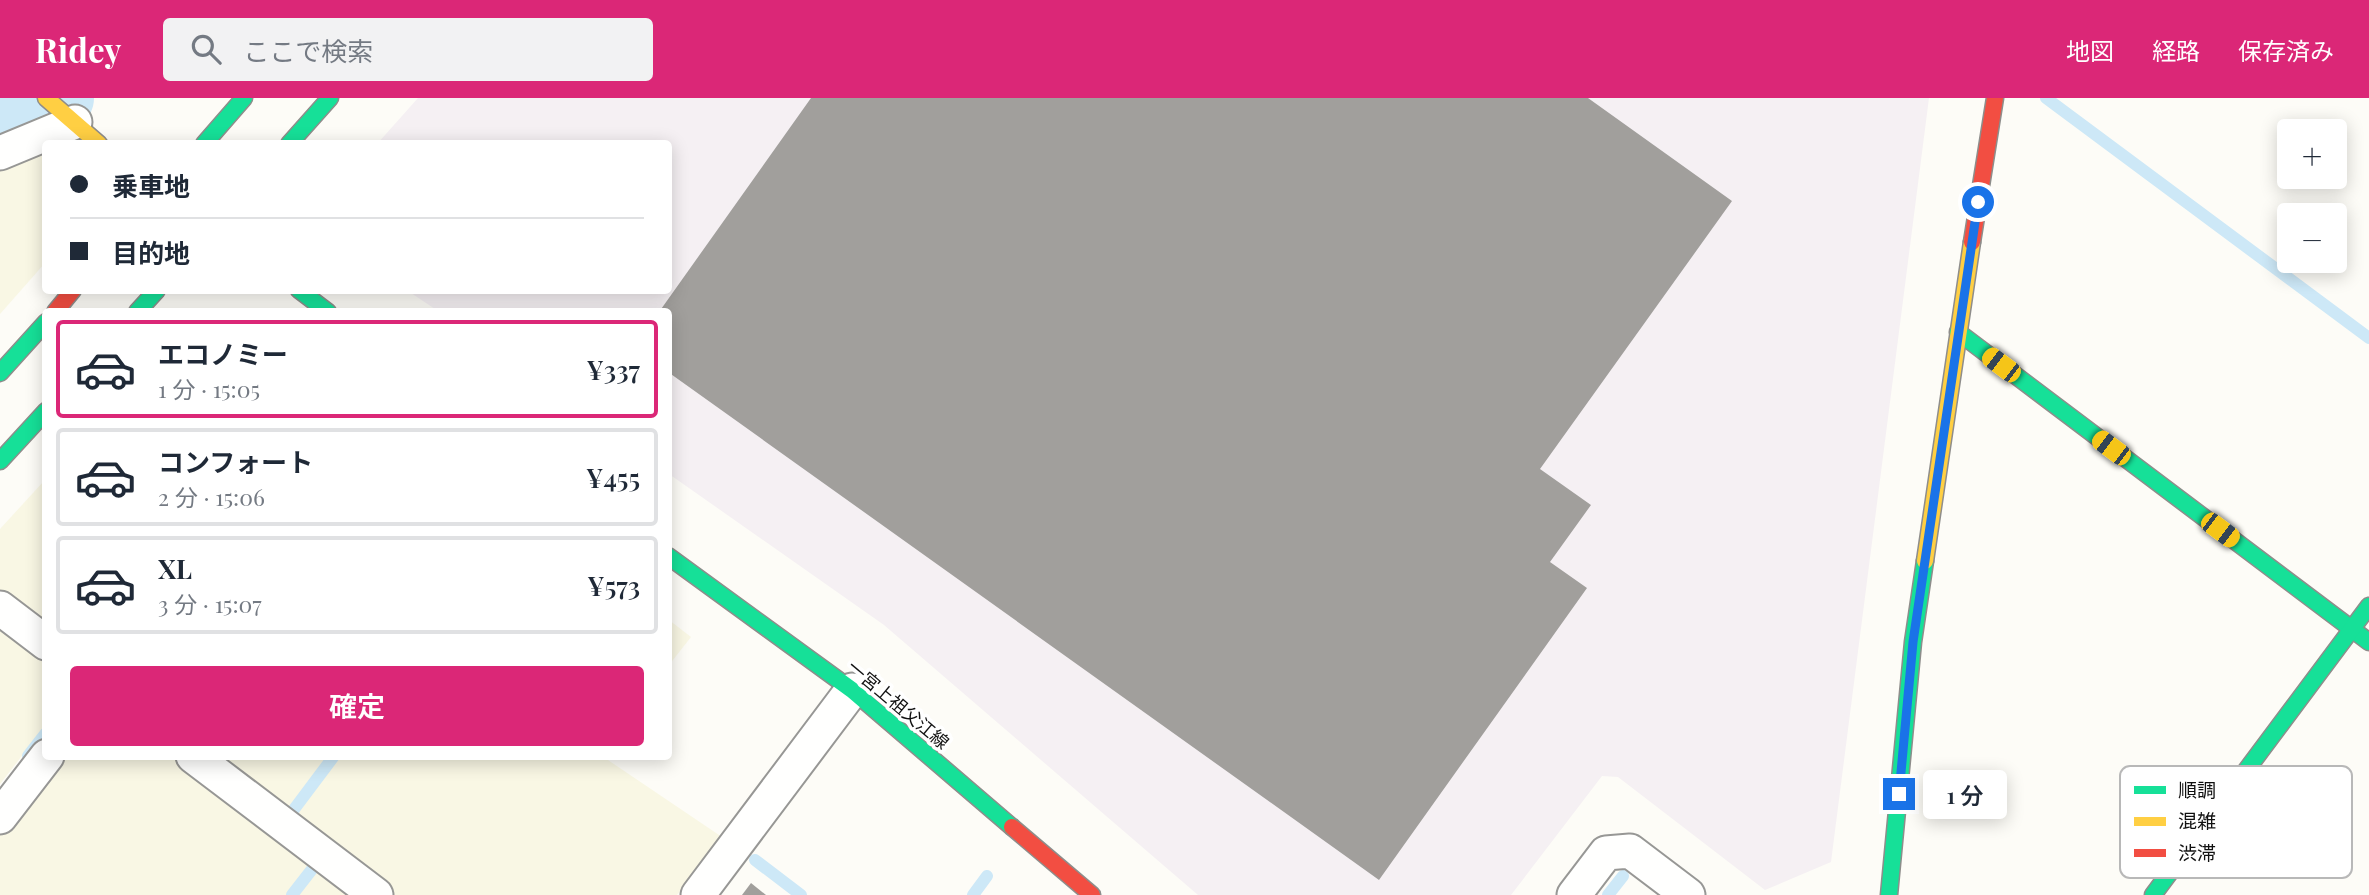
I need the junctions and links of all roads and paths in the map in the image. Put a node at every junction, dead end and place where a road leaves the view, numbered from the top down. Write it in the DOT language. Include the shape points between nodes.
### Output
graph roads {
  1 [pos="46,98"];
  2 [pos="244,98"];
  3 [pos="330,98"];
  4 [pos="1994,98"];
  5 [pos="80,127"];
  6 [pos="207,140"];
  7 [pos="293,140"];
  8 [pos="0,153"];
  9 [pos="70,294"];
  10 [pos="153,294"];
  11 [pos="304,294"];
  12 [pos="58,308"];
  13 [pos="141,308"];
  14 [pos="323,308"];
  15 [pos="42,326"];
  16 [pos="1958,332"];
  17 [pos="0,373"];
  18 [pos="42,415"];
  19 [pos="0,461"];
  20 [pos="672,559"];
  21 [pos="2369,606"];
  22 [pos="0,608"];
  23 [pos="2351,629"];
  24 [pos="42,640"];
  25 [pos="2369,642"];
  26 [pos="852,690"];
  27 [pos="44,760"];
  28 [pos="198,760"];
  29 [pos="2249,766"];
  30 [pos="0,817"];
  31 [pos="2166,878"];
  32 [pos="376,895"];
  33 [pos="698,895"];
  34 [pos="1093,895"];
  35 [pos="1574,895"];
  36 [pos="1688,895"];
  37 [pos="1889,895"];
  38 [pos="2153,895"];
  1 -- 5 [label="street"];
  2 -- 6 [label="street"];
  3 -- 7 [label="street"];
  4 -- 16 [label="street"];
  5 -- 8 [label="street"];
  9 -- 12 [label="street"];
  10 -- 13 [label="street"];
  11 -- 14 [label="street"];
  15 -- 17 [label="street"];
  16 -- 23 [label="street"];
  16 -- 37 [label="street" via="1913,642"];
  18 -- 19 [label="street"];
  20 -- 26 [label="street, 一宮上祖父江線"];
  21 -- 23 [label="street"];
  22 -- 24 [label="street"];
  23 -- 25 [label="street"];
  23 -- 29 [label="street"];
  26 -- 33 [label="street"];
  26 -- 34 [label="street, 一宮上祖父江線"];
  27 -- 30 [label="street"];
  28 -- 32 [label="street"];
  31 -- 38 [label="street"];
  35 -- 36 [label="street" via="1606,853 1630,851"];
}
